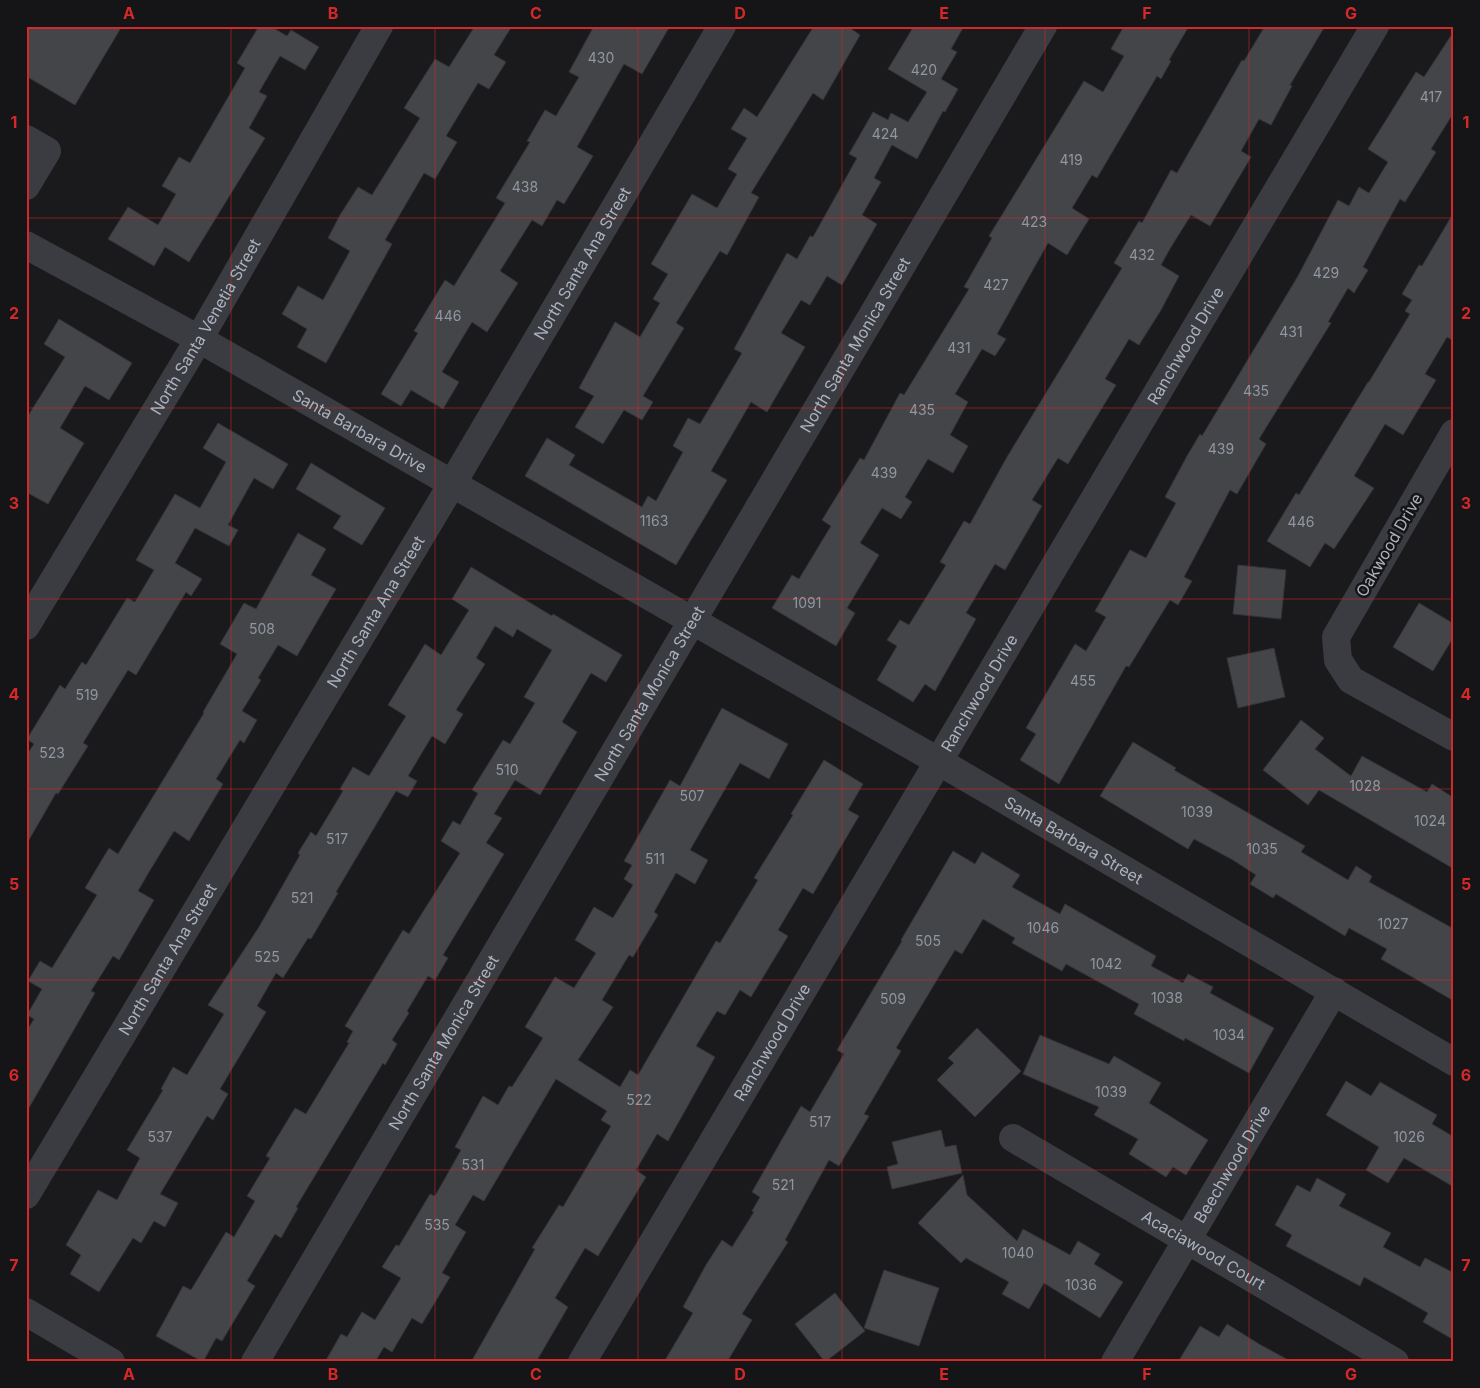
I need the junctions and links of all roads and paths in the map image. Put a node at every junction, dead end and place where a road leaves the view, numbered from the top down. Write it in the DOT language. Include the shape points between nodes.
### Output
graph roads {
  1 [pos="379,26"];
  2 [pos="722,26"];
  3 [pos="1043,26"];
  4 [pos="1375,26"];
  5 [pos="26,139"];
  6 [pos="26,186"];
  7 [pos="26,244"];
  8 [pos="199,339"];
  9 [pos="1454,433"];
  10 [pos="452,484"];
  11 [pos="692,622"];
  12 [pos="26,626"];
  13 [pos="1454,737"];
  14 [pos="938,761"];
  15 [pos="1334,991"];
  16 [pos="1454,1062"];
  17 [pos="1012,1138"];
  18 [pos="26,1194"];
  19 [pos="1187,1241"];
  20 [pos="26,1312"];
  21 [pos="111,1362"];
  22 [pos="255,1362"];
  23 [pos="582,1362"];
  24 [pos="1116,1362"];
  25 [pos="1395,1362"];
  1 -- 8 [label="street, North Santa Venetia Street"];
  2 -- 10 [label="street, North Santa Ana Street"];
  3 -- 11 [label="street, North Santa Monica Street"];
  4 -- 14 [label="street, Ranchwood Drive"];
  5 -- 6 [label="street" via="47,151"];
  7 -- 8 [label="street, Santa Barbara Drive"];
  8 -- 10 [label="street, Santa Barbara Drive"];
  8 -- 12 [label="street, North Santa Venetia Street"];
  9 -- 13 [label="street, Oakwood Drive" via="1336,637 1338,660 1351,680"];
  10 -- 11 [label="street, Santa Barbara Drive"];
  10 -- 18 [label="street, North Santa Ana Street"];
  11 -- 14 [label="street, Santa Barbara Street"];
  11 -- 22 [label="street, North Santa Monica Street"];
  14 -- 15 [label="street, Santa Barbara Street"];
  14 -- 23 [label="street, Ranchwood Drive"];
  15 -- 16 [label="street, Santa Barbara Street"];
  15 -- 19 [label="street, Beechwood Drive"];
  17 -- 19 [label="street, Acaciawood Court"];
  19 -- 24 [label="street, Beechwood Drive"];
  19 -- 25 [label="street, Acaciawood Court"];
  20 -- 21 [label="street"];
}
